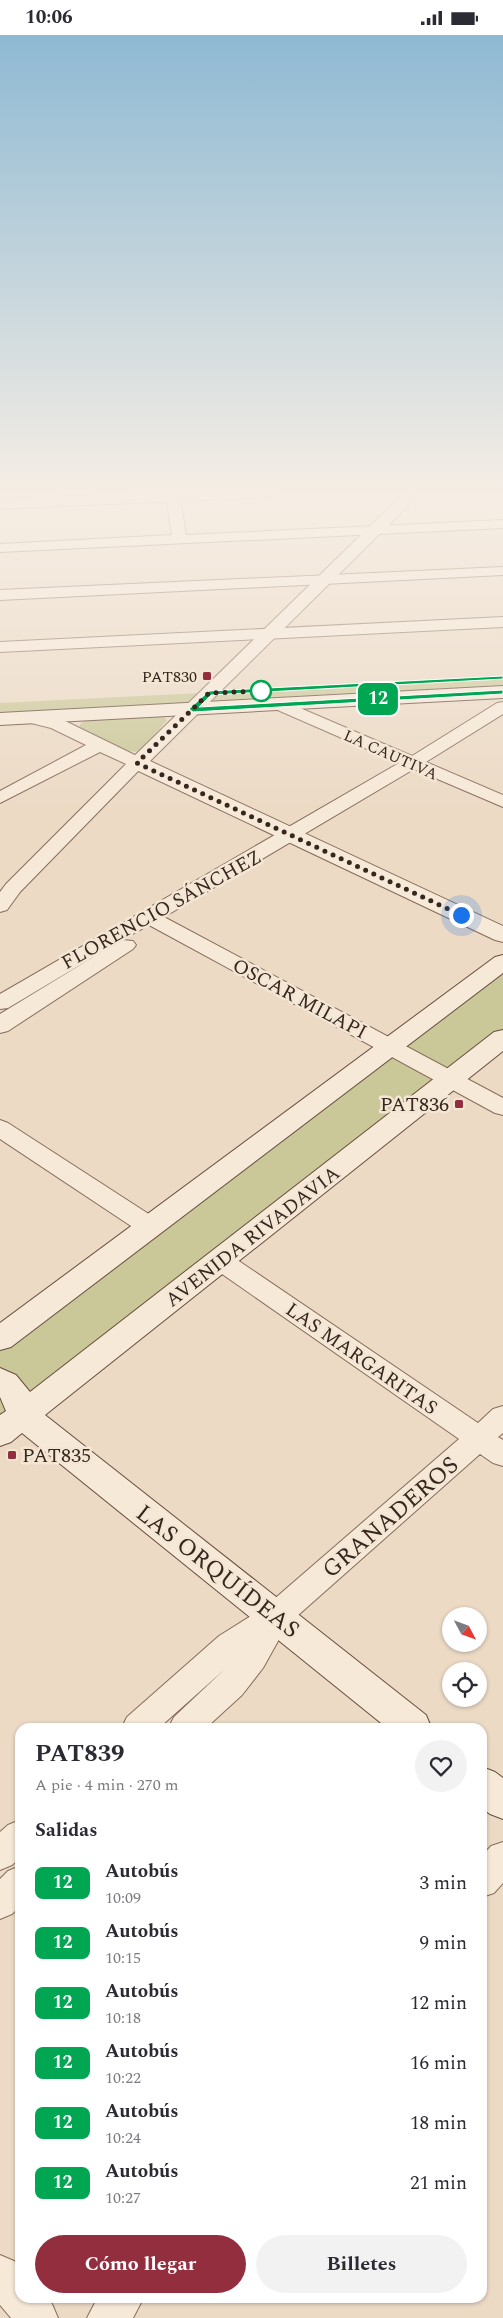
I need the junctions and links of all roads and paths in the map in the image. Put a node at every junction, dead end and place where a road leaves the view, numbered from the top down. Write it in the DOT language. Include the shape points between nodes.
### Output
graph roads {
  1 [pos="305,599"];
  2 [pos="503,622"];
  3 [pos="269,634"];
  4 [pos="0,647"];
  5 [pos="501,690"];
  6 [pos="209,693"];
  7 [pos="0,703"];
  8 [pos="279,704"];
  9 [pos="193,709"];
  10 [pos="33,718"];
  11 [pos="0,719"];
  12 [pos="101,744"];
  13 [pos="137,763"];
  14 [pos="412,763"];
  15 [pos="0,797"];
  16 [pos="503,802"];
  17 [pos="290,835"];
  18 [pos="0,907"];
  19 [pos="155,920"];
  20 [pos="503,935"];
  21 [pos="503,962"];
  22 [pos="0,1003"];
  23 [pos="0,1027"];
  24 [pos="503,1038"];
  25 [pos="391,1046"];
  26 [pos="451,1079"];
  27 [pos="503,1107"];
  28 [pos="0,1128"];
  29 [pos="149,1226"];
  30 [pos="220,1261"];
  31 [pos="0,1339"];
  32 [pos="0,1380"];
  33 [pos="503,1417"];
  34 [pos="11,1424"];
  35 [pos="479,1439"];
  36 [pos="503,1455"];
  37 [pos="276,1616"];
  38 [pos="142,1723"];
  39 [pos="189,1723"];
  40 [pos="408,1723"];
  41 [pos="487,1788"];
  42 [pos="503,1801"];
  43 [pos="15,1840"];
  44 [pos="0,1854"];
  45 [pos="503,1858"];
  46 [pos="487,1876"];
  47 [pos="15,1888"];
  48 [pos="0,1902"];
  49 [pos="0,2275"];
  50 [pos="15,2292"];
  51 [pos="25,2303"];
  52 [pos="119,2303"];
  53 [pos="38,2318"];
  54 [pos="107,2318"];
  1 -- 3 [label="main road"];
  2 -- 3 [label="street"];
  3 -- 4 [label="street"];
  3 -- 6 [label="main road"];
  5 -- 6 [label="main road"];
  5 -- 8 [label="main road"];
  5 -- 14 [label="street, FLORENCIO SÁNCHEZ"];
  6 -- 7 [label="main road"];
  6 -- 9 [label="main road"];
  8 -- 9 [label="main road"];
  8 -- 14 [label="street, LA CAUTIVA"];
  9 -- 10 [label="main road"];
  9 -- 13 [label="main road"];
  10 -- 11 [label="main road"];
  10 -- 12 [label="street" via="58,724"];
  12 -- 13 [label="street"];
  12 -- 15 [label="street"];
  13 -- 17 [label="main road"];
  13 -- 18 [label="street" via="25,875"];
  14 -- 16 [label="street, LA CAUTIVA"];
  14 -- 17 [label="street, FLORENCIO SÁNCHEZ"];
  17 -- 19 [label="street, FLORENCIO SÁNCHEZ"];
  17 -- 20 [label="main road"];
  19 -- 22 [label="street, FLORENCIO SÁNCHEZ" via="84,951"];
  19 -- 23 [label="street"];
  19 -- 25 [label="street, OSCAR MILAPI"];
  21 -- 25 [label="main road"];
  24 -- 26 [label="main road, AVENIDA RIVADAVIA"];
  25 -- 26 [label="street, OSCAR MILAPI"];
  25 -- 29 [label="main road"];
  26 -- 27 [label="street, OSCAR MILAPI"];
  26 -- 30 [label="main road, AVENIDA RIVADAVIA"];
  28 -- 29 [label="street"];
  29 -- 31 [label="main road"];
  30 -- 34 [label="main road, AVENIDA RIVADAVIA"];
  30 -- 35 [label="street, LAS MARGARITAS"];
  32 -- 34 [label="main road" via="20,1399"];
  33 -- 35 [label="street, GRANADEROS"];
  34 -- 37 [label="main road, LAS ORQUÍDEAS"];
  35 -- 36 [label="street, LAS MARGARITAS"];
  35 -- 37 [label="street, GRANADEROS"];
  37 -- 38 [label="street, GRANADEROS" via="230,1645"];
  37 -- 39 [label="street, GRANADEROS" via="252,1658 231,1685"];
  37 -- 40 [label="main road, LAS ORQUÍDEAS"];
  41 -- 42 [label="main road"];
  43 -- 44 [label="street"];
  45 -- 46 [label="street"];
  47 -- 48 [label="street"];
  49 -- 50 [label="street"];
  51 -- 53 [label="street"];
  52 -- 54 [label="street"];
}
